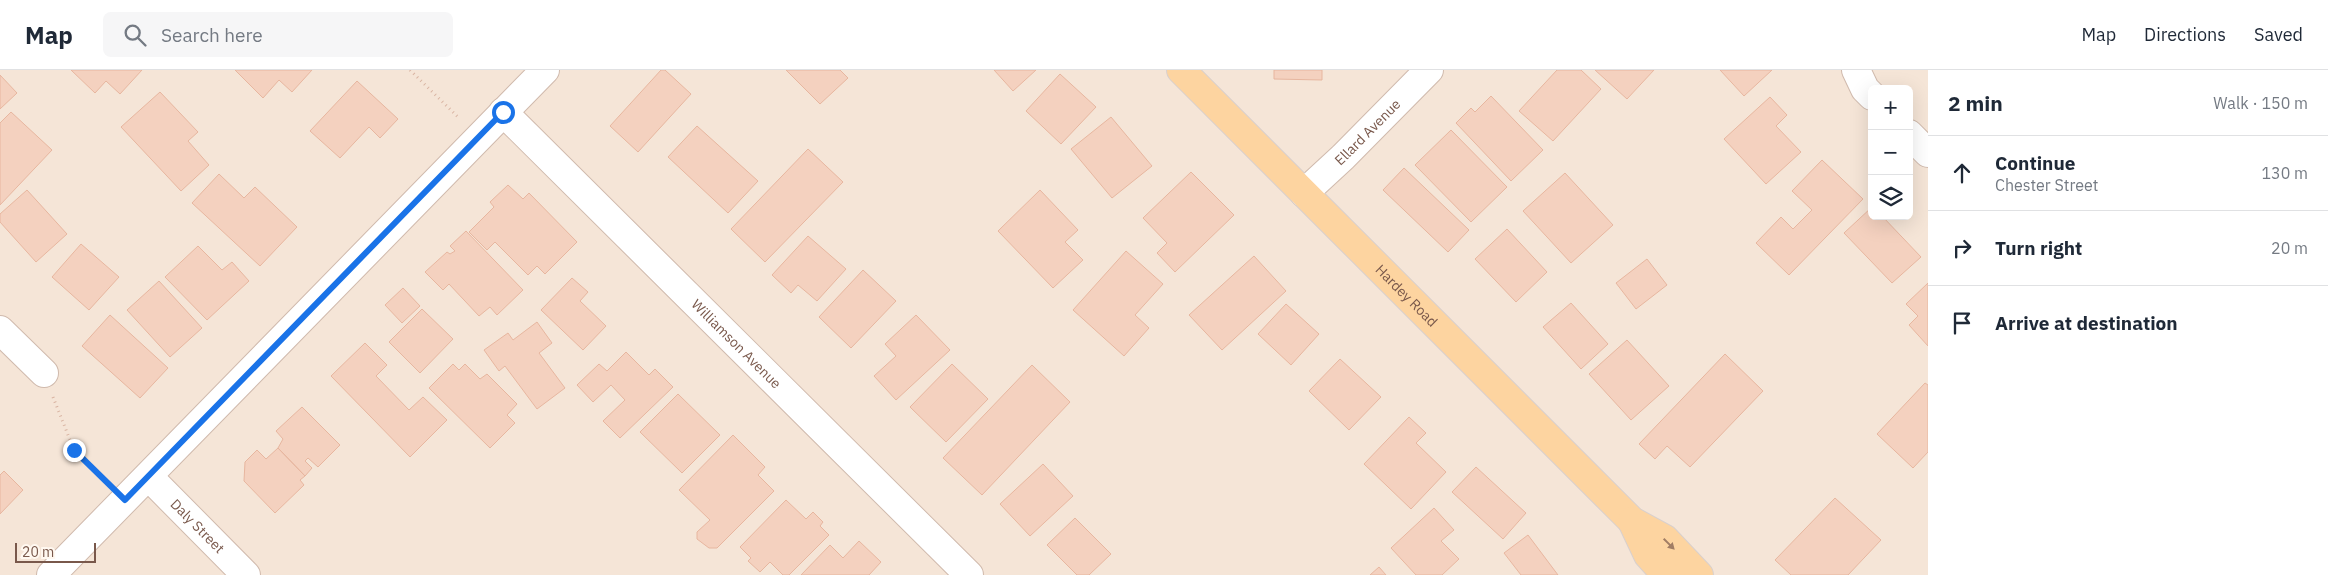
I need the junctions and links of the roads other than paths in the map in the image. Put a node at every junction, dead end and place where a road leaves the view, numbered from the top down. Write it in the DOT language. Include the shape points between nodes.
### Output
graph roads {
  1 [pos="545,70"];
  2 [pos="1181,70"];
  3 [pos="1429,70"];
  4 [pos="1856,70"];
  5 [pos="1868,93"];
  6 [pos="503,112"];
  7 [pos="1913,138"];
  8 [pos="1928,152"];
  9 [pos="1304,193"];
  10 [pos="0,330"];
  11 [pos="44,373"];
  12 [pos="149,477"];
  13 [pos="1632,521"];
  14 [pos="51,575"];
  15 [pos="246,575"];
  16 [pos="969,575"];
  17 [pos="1666,575"];
  18 [pos="1699,575"];
  1 -- 6 [label="street"];
  2 -- 9 [label="main road, Hardey Road"];
  3 -- 9 [label="street, Ellard Avenue"];
  4 -- 5 [label="street"];
  6 -- 12 [label="street"];
  6 -- 16 [label="street, Williamson Avenue"];
  7 -- 8 [label="street"];
  9 -- 13 [label="main road, Hardey Road"];
  10 -- 11 [label="street"];
  12 -- 14 [label="street"];
  12 -- 15 [label="street, Daly Street"];
  13 -- 17 [label="main road, Hardey Road" via="1648,555"];
  13 -- 18 [label="main road, Hardey Road, one-way" via="1665,539"];
}
